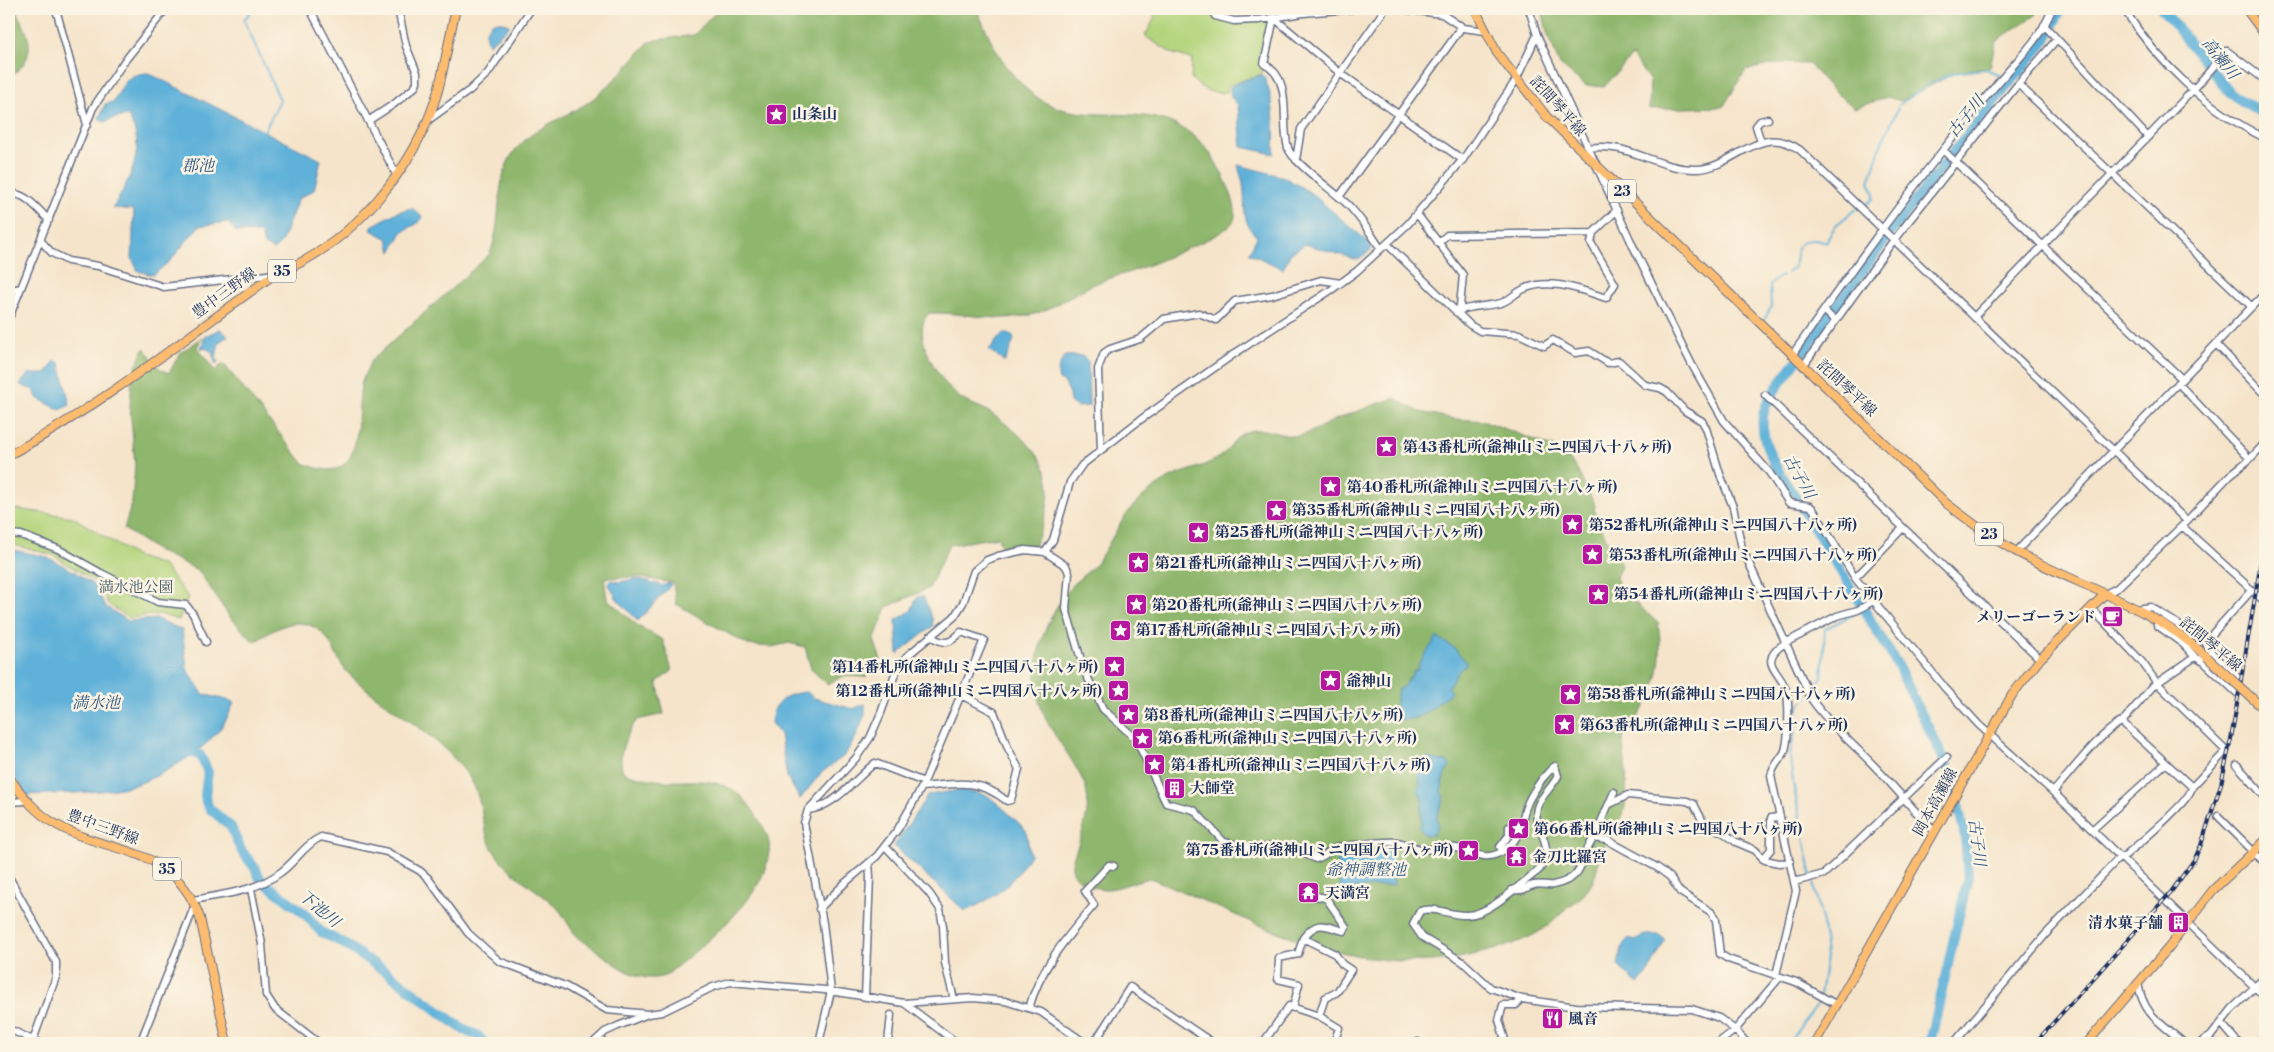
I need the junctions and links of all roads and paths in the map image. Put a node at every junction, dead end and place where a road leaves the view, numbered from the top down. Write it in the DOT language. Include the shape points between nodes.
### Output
graph roads {
  1 [pos="56,9"];
  2 [pos="166,9"];
  3 [pos="310,9"];
  4 [pos="398,9"];
  5 [pos="456,9"];
  6 [pos="531,9"];
  7 [pos="1212,9"];
  8 [pos="1352,9"];
  9 [pos="1385,9"];
  10 [pos="1402,9"];
  11 [pos="1475,9"];
  12 [pos="2052,9"];
  13 [pos="2124,9"];
  14 [pos="2246,9"];
  15 [pos="1532,11"];
  16 [pos="1274,18"];
  17 [pos="1460,25"];
  18 [pos="2044,25"];
  19 [pos="1486,31"];
  20 [pos="1537,34"];
  21 [pos="2265,35"];
  22 [pos="2056,39"];
  23 [pos="1340,73"];
  24 [pos="1516,80"];
  25 [pos="2265,80"];
  26 [pos="2018,84"];
  27 [pos="2195,88"];
  28 [pos="1399,114"];
  29 [pos="1768,118"];
  30 [pos="368,121"];
  31 [pos="427,121"];
  32 [pos="87,126"];
  33 [pos="2148,137"];
  34 [pos="2265,138"];
  35 [pos="1761,142"];
  36 [pos="1589,148"];
  37 [pos="1943,150"];
  38 [pos="1296,160"];
  39 [pos="1463,160"];
  40 [pos="1955,161"];
  41 [pos="1599,169"];
  42 [pos="2111,174"];
  43 [pos="397,176"];
  44 [pos="9,194"];
  45 [pos="1339,197"];
  46 [pos="1617,210"];
  47 [pos="1417,214"];
  48 [pos="49,220"];
  49 [pos="1883,231"];
  50 [pos="1594,232"];
  51 [pos="41,241"];
  52 [pos="1893,241"];
  53 [pos="1438,243"];
  54 [pos="1387,244"];
  55 [pos="2043,246"];
  56 [pos="1381,249"];
  57 [pos="274,274"];
  58 [pos="1341,283"];
  59 [pos="21,288"];
  60 [pos="9,290"];
  61 [pos="2265,293"];
  62 [pos="2252,307"];
  63 [pos="1824,310"];
  64 [pos="1456,312"];
  65 [pos="1974,317"];
  66 [pos="9,318"];
  67 [pos="1835,321"];
  68 [pos="2216,344"];
  69 [pos="1792,355"];
  70 [pos="1803,366"];
  71 [pos="2180,381"];
  72 [pos="1765,395"];
  73 [pos="2265,395"];
  74 [pos="2265,443"];
  75 [pos="1100,450"];
  76 [pos="2113,451"];
  77 [pos="9,454"];
  78 [pos="2250,459"];
  79 [pos="2186,520"];
  80 [pos="2182,526"];
  81 [pos="1903,528"];
  82 [pos="9,534"];
  83 [pos="1045,552"];
  84 [pos="2016,552"];
  85 [pos="1855,578"];
  86 [pos="2251,591"];
  87 [pos="2105,594"];
  88 [pos="1871,602"];
  89 [pos="2265,602"];
  90 [pos="2092,608"];
  91 [pos="2136,609"];
  92 [pos="930,636"];
  93 [pos="206,642"];
  94 [pos="2205,642"];
  95 [pos="1785,643"];
  96 [pos="2195,657"];
  97 [pos="2208,657"];
  98 [pos="2040,659"];
  99 [pos="2238,677"];
  100 [pos="2157,683"];
  101 [pos="2237,693"];
  102 [pos="961,695"];
  103 [pos="2265,710"];
  104 [pos="2122,722"];
  105 [pos="1989,735"];
  106 [pos="1947,757"];
  107 [pos="2166,763"];
  108 [pos="2237,765"];
  109 [pos="9,777"];
  110 [pos="923,784"];
  111 [pos="2192,787"];
  112 [pos="2256,789"];
  113 [pos="1614,792"];
  114 [pos="2053,792"];
  115 [pos="2251,794"];
  116 [pos="2265,797"];
  117 [pos="1902,799"];
  118 [pos="26,801"];
  119 [pos="9,802"];
  120 [pos="1610,804"];
  121 [pos="808,810"];
  122 [pos="2218,816"];
  123 [pos="1778,818"];
  124 [pos="1509,827"];
  125 [pos="2092,830"];
  126 [pos="1934,832"];
  127 [pos="1594,838"];
  128 [pos="2265,841"];
  129 [pos="885,846"];
  130 [pos="1502,851"];
  131 [pos="2254,851"];
  132 [pos="2121,858"];
  133 [pos="1763,859"];
  134 [pos="1790,862"];
  135 [pos="869,863"];
  136 [pos="2265,863"];
  137 [pos="1114,866"];
  138 [pos="9,877"];
  139 [pos="1794,882"];
  140 [pos="251,889"];
  141 [pos="1512,890"];
  142 [pos="1315,896"];
  143 [pos="194,902"];
  144 [pos="819,909"];
  145 [pos="2188,923"];
  146 [pos="1303,938"];
  147 [pos="1778,976"];
  148 [pos="2265,977"];
  149 [pos="2138,983"];
  150 [pos="2254,986"];
  151 [pos="831,991"];
  152 [pos="865,997"];
  153 [pos="2265,997"];
  154 [pos="954,999"];
  155 [pos="1522,999"];
  156 [pos="904,1003"];
  157 [pos="1837,1006"];
  158 [pos="1029,1008"];
  159 [pos="1293,1008"];
  160 [pos="648,1014"];
  161 [pos="891,1015"];
  162 [pos="1319,1016"];
  163 [pos="2222,1024"];
  164 [pos="9,1029"];
  165 [pos="1735,1030"];
  166 [pos="2203,1042"];
  167 [pos="35,1043"];
  168 [pos="140,1043"];
  169 [pos="227,1043"];
  170 [pos="318,1043"];
  171 [pos="593,1043"];
  172 [pos="819,1043"];
  173 [pos="888,1043"];
  174 [pos="957,1043"];
  175 [pos="1085,1043"];
  176 [pos="1094,1043"];
  177 [pos="1213,1043"];
  178 [pos="1263,1043"];
  179 [pos="1334,1043"];
  180 [pos="1506,1043"];
  181 [pos="1718,1043"];
  182 [pos="1747,1043"];
  183 [pos="1815,1043"];
  184 [pos="1954,1043"];
  185 [pos="2087,1043"];
  186 [pos="2184,1043"];
  187 [pos="2238,1043"];
  1 -- 32 [label="street"];
  2 -- 32 [label="street" via="99,96"];
  3 -- 30 [label="street"];
  4 -- 30 [label="street" via="417,82 407,94"];
  5 -- 31 [label="main road, 豊中三野線 / 35" via="437,95"];
  6 -- 31 [label="street" via="488,72 470,90"];
  7 -- 16 [label="street" via="1215,16 1234,20"];
  8 -- 16 [label="street"];
  9 -- 23 [label="street"];
  10 -- 17 [label="street" via="1442,14"];
  11 -- 19 [label="main road, 詫間琴平線 / 23"];
  12 -- 18 [label="street"];
  13 -- 27 [label="street" via="2154,48"];
  14 -- 21 [label="main road"];
  15 -- 20 [label="street"];
  16 -- 23 [label="street"];
  16 -- 38 [label="street" via="1264,64 1274,69 1282,84 1288,149"];
  17 -- 19 [label="street"];
  17 -- 28 [label="street" via="1459,31"];
  18 -- 22 [label="street"];
  18 -- 37 [label="street" via="2025,54"];
  19 -- 24 [label="main road, 詫間琴平線 / 23"];
  20 -- 24 [label="street"];
  20 -- 36 [label="street"];
  22 -- 26 [label="street"];
  22 -- 33 [label="street"];
  23 -- 28 [label="street"];
  23 -- 38 [label="street" via="1301,129"];
  24 -- 39 [label="street"];
  24 -- 41 [label="main road, 詫間琴平線 / 23" via="1547,117"];
  25 -- 27 [label="street" via="2227,50"];
  26 -- 40 [label="street"];
  26 -- 42 [label="street"];
  27 -- 33 [label="street"];
  27 -- 34 [label="street" via="2223,112"];
  28 -- 39 [label="street"];
  28 -- 45 [label="street"];
  29 -- 35 [label="street" via="1756,126"];
  30 -- 43 [label="street"];
  31 -- 43 [label="main road, 豊中三野線 / 35"];
  32 -- 48 [label="street"];
  33 -- 42 [label="street"];
  35 -- 36 [label="street" via="1698,169 1658,164 1616,148"];
  35 -- 49 [label="street" via="1788,142 1800,150"];
  36 -- 41 [label="street"];
  37 -- 40 [label="street"];
  37 -- 49 [label="street"];
  38 -- 45 [label="street"];
  39 -- 47 [label="street"];
  40 -- 52 [label="street"];
  40 -- 55 [label="street"];
  41 -- 46 [label="street"];
  41 -- 69 [label="main road, 詫間琴平線 / 23"];
  42 -- 55 [label="street"];
  42 -- 62 [label="street"];
  43 -- 57 [label="main road, 豊中三野線 / 35" via="367,211 336,238 295,267"];
  44 -- 48 [label="street" via="24,196"];
  45 -- 56 [label="street" via="1369,228"];
  46 -- 50 [label="street"];
  46 -- 85 [label="street" via="1681,344 1724,421 1769,472 1789,503 1813,509"];
  47 -- 53 [label="street"];
  47 -- 54 [label="street"];
  48 -- 51 [label="street"];
  49 -- 52 [label="street"];
  49 -- 63 [label="street"];
  50 -- 53 [label="street" via="1447,235"];
  50 -- 64 [label="street" via="1591,243 1615,284 1606,298 1581,289 1550,284 1526,288 1500,303"];
  51 -- 57 [label="street" via="52,253 68,261 98,266 164,287"];
  51 -- 59 [label="street"];
  52 -- 65 [label="street"];
  52 -- 67 [label="street"];
  53 -- 64 [label="street" via="1463,275 1460,306"];
  54 -- 56 [label="street"];
  54 -- 64 [label="street"];
  55 -- 65 [label="street"];
  55 -- 71 [label="street"];
  56 -- 58 [label="street"];
  57 -- 77 [label="main road, 豊中三野線 / 35" via="84,410 50,433"];
  58 -- 75 [label="street" via="1234,354"];
  58 -- 75 [label="street" via="1321,280 1272,295 1235,301 1216,320 1199,313 1164,319 1140,339 1104,353 1098,368"];
  59 -- 60 [label="street"];
  59 -- 66 [label="street"];
  61 -- 62 [label="street"];
  62 -- 68 [label="street"];
  63 -- 67 [label="street"];
  63 -- 69 [label="street"];
  64 -- 95 [label="street" via="1480,331 1519,334 1544,346 1554,340 1575,353 1588,351 1608,363 1619,361 1645,385 1667,392 1702,421 1733,507 1742,548"];
  65 -- 76 [label="street"];
  67 -- 70 [label="street"];
  68 -- 71 [label="street"];
  68 -- 73 [label="street"];
  69 -- 70 [label="main road, 詫間琴平線 / 23"];
  70 -- 84 [label="main road, 詫間琴平線 / 23" via="1948,504"];
  71 -- 76 [label="street"];
  71 -- 78 [label="street"];
  72 -- 81 [label="street"];
  74 -- 78 [label="street"];
  75 -- 83 [label="street" via="1082,465 1070,482 1053,540"];
  76 -- 79 [label="street"];
  76 -- 84 [label="street"];
  78 -- 79 [label="street"];
  79 -- 80 [label="street"];
  80 -- 86 [label="street"];
  80 -- 87 [label="street" via="2114,591"];
  81 -- 85 [label="street"];
  81 -- 98 [label="street"];
  82 -- 93 [label="street" via="22,535 58,548 158,602 186,605"];
  83 -- 92 [label="street" via="1025,550 986,560 974,572 963,603 954,617"];
  83 -- 130 [label="street" via="1059,560 1069,573 1066,609 1084,670 1103,709 1136,739 1166,803 1194,810 1226,843 1257,849 1274,846 1295,849 1316,859 1337,848 1398,842 1422,850 1449,847 1486,857"];
  84 -- 87 [label="main road, 詫間琴平線 / 23"];
  85 -- 88 [label="street"];
  86 -- 89 [label="street"];
  86 -- 94 [label="street"];
  87 -- 90 [label="main road, 岡本高瀬線"];
  87 -- 91 [label="main road, 詫間琴平線 / 23"];
  88 -- 95 [label="street"];
  88 -- 105 [label="street"];
  90 -- 98 [label="main road, 岡本高瀬線"];
  90 -- 100 [label="street"];
  91 -- 94 [label="street" via="2151,607"];
  91 -- 96 [label="street"];
  91 -- 97 [label="main road, 詫間琴平線 / 23" via="2171,627"];
  92 -- 102 [label="street" via="946,642 961,632 984,640"];
  92 -- 121 [label="street" via="907,656 895,674 882,713 856,758"];
  94 -- 97 [label="street"];
  95 -- 117 [label="street" via="1822,715 1879,771"];
  95 -- 123 [label="street" via="1777,648 1770,663 1785,685 1788,700 1786,746 1770,776"];
  96 -- 97 [label="street"];
  96 -- 100 [label="street"];
  97 -- 99 [label="street"];
  97 -- 101 [label="street"];
  97 -- 103 [label="main road, 詫間琴平線 / 23, bridge"];
  98 -- 105 [label="main road, 岡本高瀬線" via="2012,695"];
  100 -- 104 [label="street"];
  100 -- 111 [label="street" via="2226,751"];
  102 -- 110 [label="street"];
  102 -- 110 [label="street" via="994,712 1019,769 1011,800 975,785"];
  104 -- 107 [label="street"];
  104 -- 114 [label="street" via="2100,740"];
  105 -- 114 [label="street"];
  105 -- 126 [label="main road, 岡本高瀬線"];
  106 -- 117 [label="street"];
  107 -- 111 [label="street"];
  107 -- 125 [label="street"];
  108 -- 112 [label="street"];
  109 -- 118 [label="main road, 豊中三野線 / 35"];
  110 -- 121 [label="street" via="875,762 822,807"];
  110 -- 129 [label="street"];
  111 -- 132 [label="street" via="2192,792 2175,810"];
  112 -- 115 [label="street"];
  112 -- 116 [label="street"];
  113 -- 120 [label="street"];
  114 -- 125 [label="street"];
  117 -- 126 [label="street"];
  117 -- 139 [label="street" via="1824,874"];
  118 -- 119 [label="street"];
  118 -- 143 [label="main road, 豊中三野線 / 35" via="66,830 162,865 179,880"];
  120 -- 127 [label="street"];
  120 -- 133 [label="street" via="1628,796 1687,801 1694,804 1704,824 1755,850"];
  121 -- 144 [label="street" via="804,823"];
  122 -- 131 [label="street"];
  123 -- 133 [label="street" via="1771,818 1771,849"];
  123 -- 134 [label="street"];
  124 -- 130 [label="street" via="1509,835 1500,848"];
  125 -- 132 [label="street"];
  126 -- 157 [label="main road, 岡本高瀬線"];
  127 -- 141 [label="street" via="1574,878 1551,885 1533,884 1524,891"];
  127 -- 147 [label="street" via="1607,840 1658,868 1670,877 1680,892 1711,912 1716,920 1720,954"];
  128 -- 131 [label="main road"];
  129 -- 135 [label="street"];
  129 -- 154 [label="street" via="940,908 945,962"];
  130 -- 141 [label="street" via="1512,845 1521,830 1532,794 1550,769 1556,766 1558,776 1537,806 1538,822 1547,847 1545,862"];
  131 -- 136 [label="street"];
  131 -- 145 [label="main road" via="2213,890"];
  132 -- 145 [label="street"];
  132 -- 184 [label="street" via="2045,936"];
  133 -- 134 [label="street"];
  134 -- 139 [label="street"];
  135 -- 144 [label="street"];
  135 -- 152 [label="street"];
  137 -- 158 [label="street" via="1109,866 1085,891 1094,905 1050,959 1033,992"];
  138 -- 167 [label="street" via="56,962 56,977"];
  139 -- 147 [label="street" via="1796,891"];
  140 -- 143 [label="street"];
  140 -- 160 [label="street" via="283,871 313,840 321,837 387,852 428,878 468,933 499,961 565,986 607,1010"];
  140 -- 170 [label="street" via="262,944 266,995 275,1009"];
  141 -- 155 [label="street" via="1476,914 1466,916 1430,908 1420,911 1414,924 1422,937 1463,962 1491,988"];
  142 -- 146 [label="street" via="1326,898 1346,927 1344,931 1327,924 1312,928"];
  143 -- 168 [label="street"];
  143 -- 169 [label="main road, 豊中三野線 / 35" via="205,937"];
  144 -- 151 [label="street"];
  145 -- 149 [label="main road"];
  145 -- 150 [label="street"];
  146 -- 159 [label="street" via="1298,954 1279,958 1278,979 1299,984"];
  146 -- 162 [label="street" via="1335,954 1351,970 1337,992 1325,998"];
  147 -- 157 [label="street" via="1796,982"];
  147 -- 165 [label="street"];
  148 -- 150 [label="street"];
  149 -- 185 [label="main road"];
  149 -- 186 [label="street" via="2145,1008"];
  150 -- 153 [label="street"];
  150 -- 163 [label="street"];
  151 -- 152 [label="street"];
  151 -- 160 [label="street" via="730,982 662,1012"];
  151 -- 172 [label="street"];
  152 -- 156 [label="street"];
  154 -- 156 [label="street"];
  154 -- 158 [label="street" via="1005,1001"];
  155 -- 165 [label="street" via="1576,1007 1692,1009 1719,1018"];
  155 -- 180 [label="street" via="1516,1005 1503,1005 1499,1020"];
  156 -- 174 [label="street"];
  157 -- 183 [label="main road, 岡本高瀬線"];
  158 -- 175 [label="street" via="1051,1018"];
  159 -- 162 [label="street"];
  159 -- 178 [label="street" via="1288,1006"];
  160 -- 171 [label="street" via="605,1032"];
  161 -- 173 [label="street"];
  162 -- 179 [label="street" via="1339,1028"];
  163 -- 166 [label="street"];
  163 -- 187 [label="street"];
  164 -- 167 [label="street"];
  165 -- 181 [label="street"];
  165 -- 182 [label="street"];
  176 -- 177 [label="street" via="1130,988"];
}
